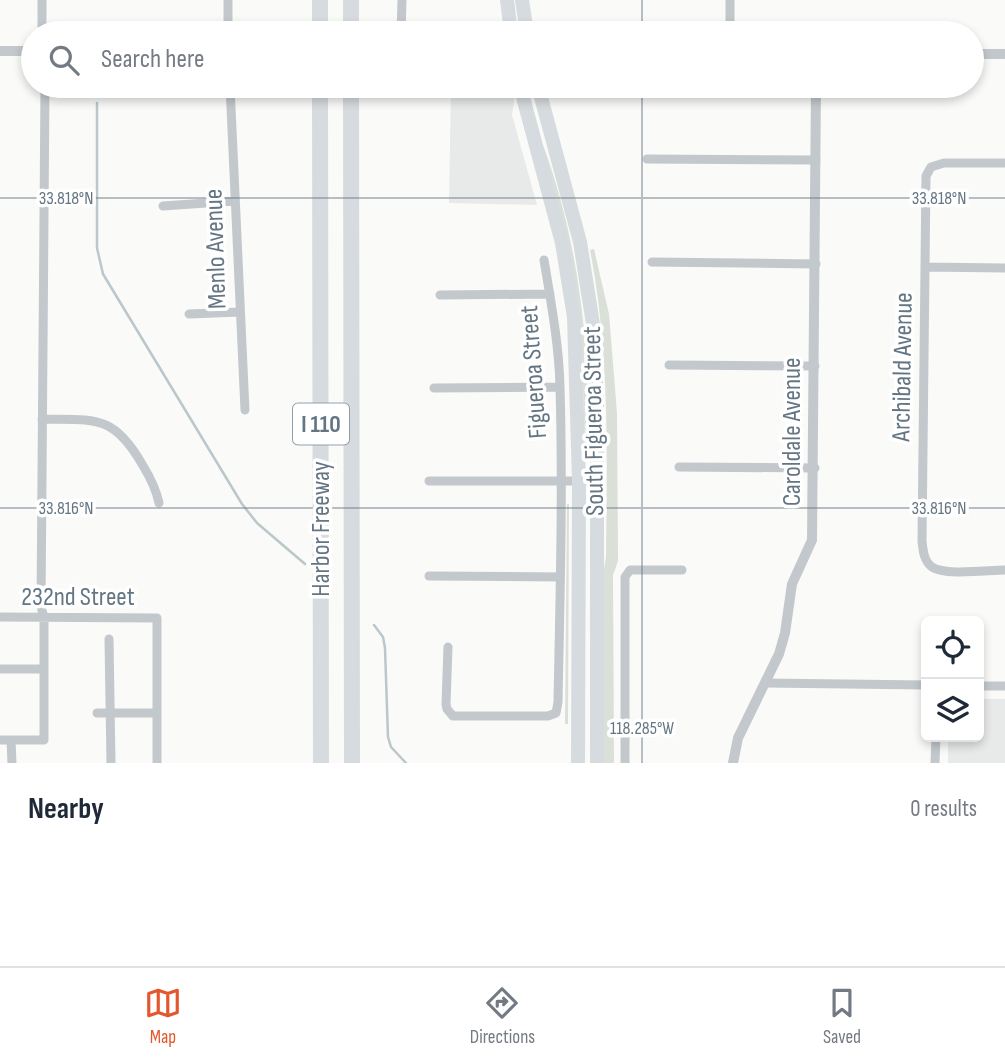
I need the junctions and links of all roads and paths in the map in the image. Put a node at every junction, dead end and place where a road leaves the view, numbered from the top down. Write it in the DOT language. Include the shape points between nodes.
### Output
graph roads {
  1 [pos="42,0"];
  2 [pos="228,0"];
  3 [pos="320,0"];
  4 [pos="351,0"];
  5 [pos="402,0"];
  6 [pos="507,0"];
  7 [pos="522,0"];
  8 [pos="730,0"];
  9 [pos="42,21"];
  10 [pos="228,21"];
  11 [pos="320,21"];
  12 [pos="351,21"];
  13 [pos="401,21"];
  14 [pos="510,21"];
  15 [pos="525,21"];
  16 [pos="730,21"];
  17 [pos="0,51"];
  18 [pos="21,51"];
  19 [pos="984,54"];
  20 [pos="1005,54"];
  21 [pos="45,98"];
  22 [pos="231,98"];
  23 [pos="320,98"];
  24 [pos="351,98"];
  25 [pos="523,98"];
  26 [pos="541,98"];
  27 [pos="816,98"];
  28 [pos="647,159"];
  29 [pos="816,160"];
  30 [pos="1005,163"];
  31 [pos="235,201"];
  32 [pos="163,206"];
  33 [pos="544,260"];
  34 [pos="652,262"];
  35 [pos="816,264"];
  36 [pos="926,267"];
  37 [pos="1005,268"];
  38 [pos="550,294"];
  39 [pos="440,295"];
  40 [pos="240,312"];
  41 [pos="189,314"];
  42 [pos="669,365"];
  43 [pos="815,366"];
  44 [pos="560,387"];
  45 [pos="434,388"];
  46 [pos="245,410"];
  47 [pos="42,419"];
  48 [pos="679,467"];
  49 [pos="815,468"];
  50 [pos="429,481"];
  51 [pos="560,481"];
  52 [pos="579,481"];
  53 [pos="596,481"];
  54 [pos="159,503"];
  55 [pos="682,570"];
  56 [pos="1005,570"];
  57 [pos="429,576"];
  58 [pos="560,577"];
  59 [pos="0,617"];
  60 [pos="44,617"];
  61 [pos="109,639"];
  62 [pos="448,647"];
  63 [pos="0,669"];
  64 [pos="44,669"];
  65 [pos="766,683"];
  66 [pos="921,685"];
  67 [pos="984,685"];
  68 [pos="1005,686"];
  69 [pos="97,713"];
  70 [pos="111,713"];
  71 [pos="157,713"];
  72 [pos="0,740"];
  73 [pos="11,740"];
  74 [pos="936,742"];
  75 [pos="12,763"];
  76 [pos="111,763"];
  77 [pos="157,763"];
  78 [pos="321,763"];
  79 [pos="352,763"];
  80 [pos="578,763"];
  81 [pos="597,763"];
  82 [pos="625,763"];
  83 [pos="733,763"];
  84 [pos="935,763"];
  1 -- 9 [label="street"];
  2 -- 10 [label="street"];
  3 -- 11 [label="highway"];
  4 -- 12 [label="highway"];
  5 -- 13 [label="street"];
  6 -- 14 [label="main road"];
  7 -- 15 [label="main road"];
  8 -- 16 [label="street"];
  17 -- 18 [label="street"];
  19 -- 20 [label="street"];
  21 -- 47 [label="street"];
  22 -- 31 [label="street, Menlo Avenue"];
  23 -- 78 [label="highway, Harbor Freeway / I 110"];
  24 -- 79 [label="highway, Harbor Freeway / I 110"];
  25 -- 52 [label="main road, South Figueroa Street" via="568,275 577,356"];
  26 -- 53 [label="main road, South Figueroa Street" via="586,275 595,356"];
  27 -- 29 [label="street, Caroldale Avenue"];
  28 -- 29 [label="street"];
  29 -- 35 [label="street, Caroldale Avenue"];
  30 -- 36 [label="street, Archibald Avenue" via="944,163 929,170 925,184"];
  31 -- 32 [label="street"];
  31 -- 40 [label="street, Menlo Avenue"];
  33 -- 38 [label="street, Figueroa Street"];
  34 -- 35 [label="street"];
  35 -- 43 [label="street, Caroldale Avenue"];
  36 -- 37 [label="street"];
  36 -- 56 [label="street, Archibald Avenue" via="923,551 929,564 942,571"];
  38 -- 39 [label="street"];
  38 -- 44 [label="street, Figueroa Street"];
  40 -- 41 [label="street"];
  40 -- 46 [label="street, Menlo Avenue"];
  42 -- 43 [label="street"];
  43 -- 49 [label="street, Caroldale Avenue"];
  44 -- 45 [label="street"];
  44 -- 51 [label="street, Figueroa Street"];
  47 -- 54 [label="street" via="94,420 118,430 157,489"];
  47 -- 60 [label="street"];
  48 -- 49 [label="street"];
  49 -- 65 [label="street, Caroldale Avenue" via="812,540 792,584 785,633"];
  50 -- 51 [label="street"];
  51 -- 52 [label="street"];
  51 -- 58 [label="street, Figueroa Street"];
  52 -- 53 [label="street"];
  52 -- 80 [label="main road, South Figueroa Street"];
  53 -- 81 [label="main road, South Figueroa Street"];
  55 -- 82 [label="street" via="627,572 625,577"];
  57 -- 58 [label="street"];
  58 -- 62 [label="street, Figueroa Street" via="556,712 466,718 449,713"];
  59 -- 60 [label="street, 232nd Street"];
  60 -- 64 [label="street"];
  60 -- 71 [label="street, 232nd Street" via="157,618"];
  61 -- 70 [label="street"];
  63 -- 64 [label="street"];
  64 -- 73 [label="street" via="44,740"];
  65 -- 66 [label="street"];
  65 -- 83 [label="street, Caroldale Avenue" via="738,738"];
  67 -- 68 [label="street"];
  69 -- 70 [label="street"];
  70 -- 71 [label="street"];
  70 -- 76 [label="street"];
  71 -- 77 [label="street"];
  72 -- 73 [label="street"];
  73 -- 75 [label="street"];
  74 -- 84 [label="street"];
}
